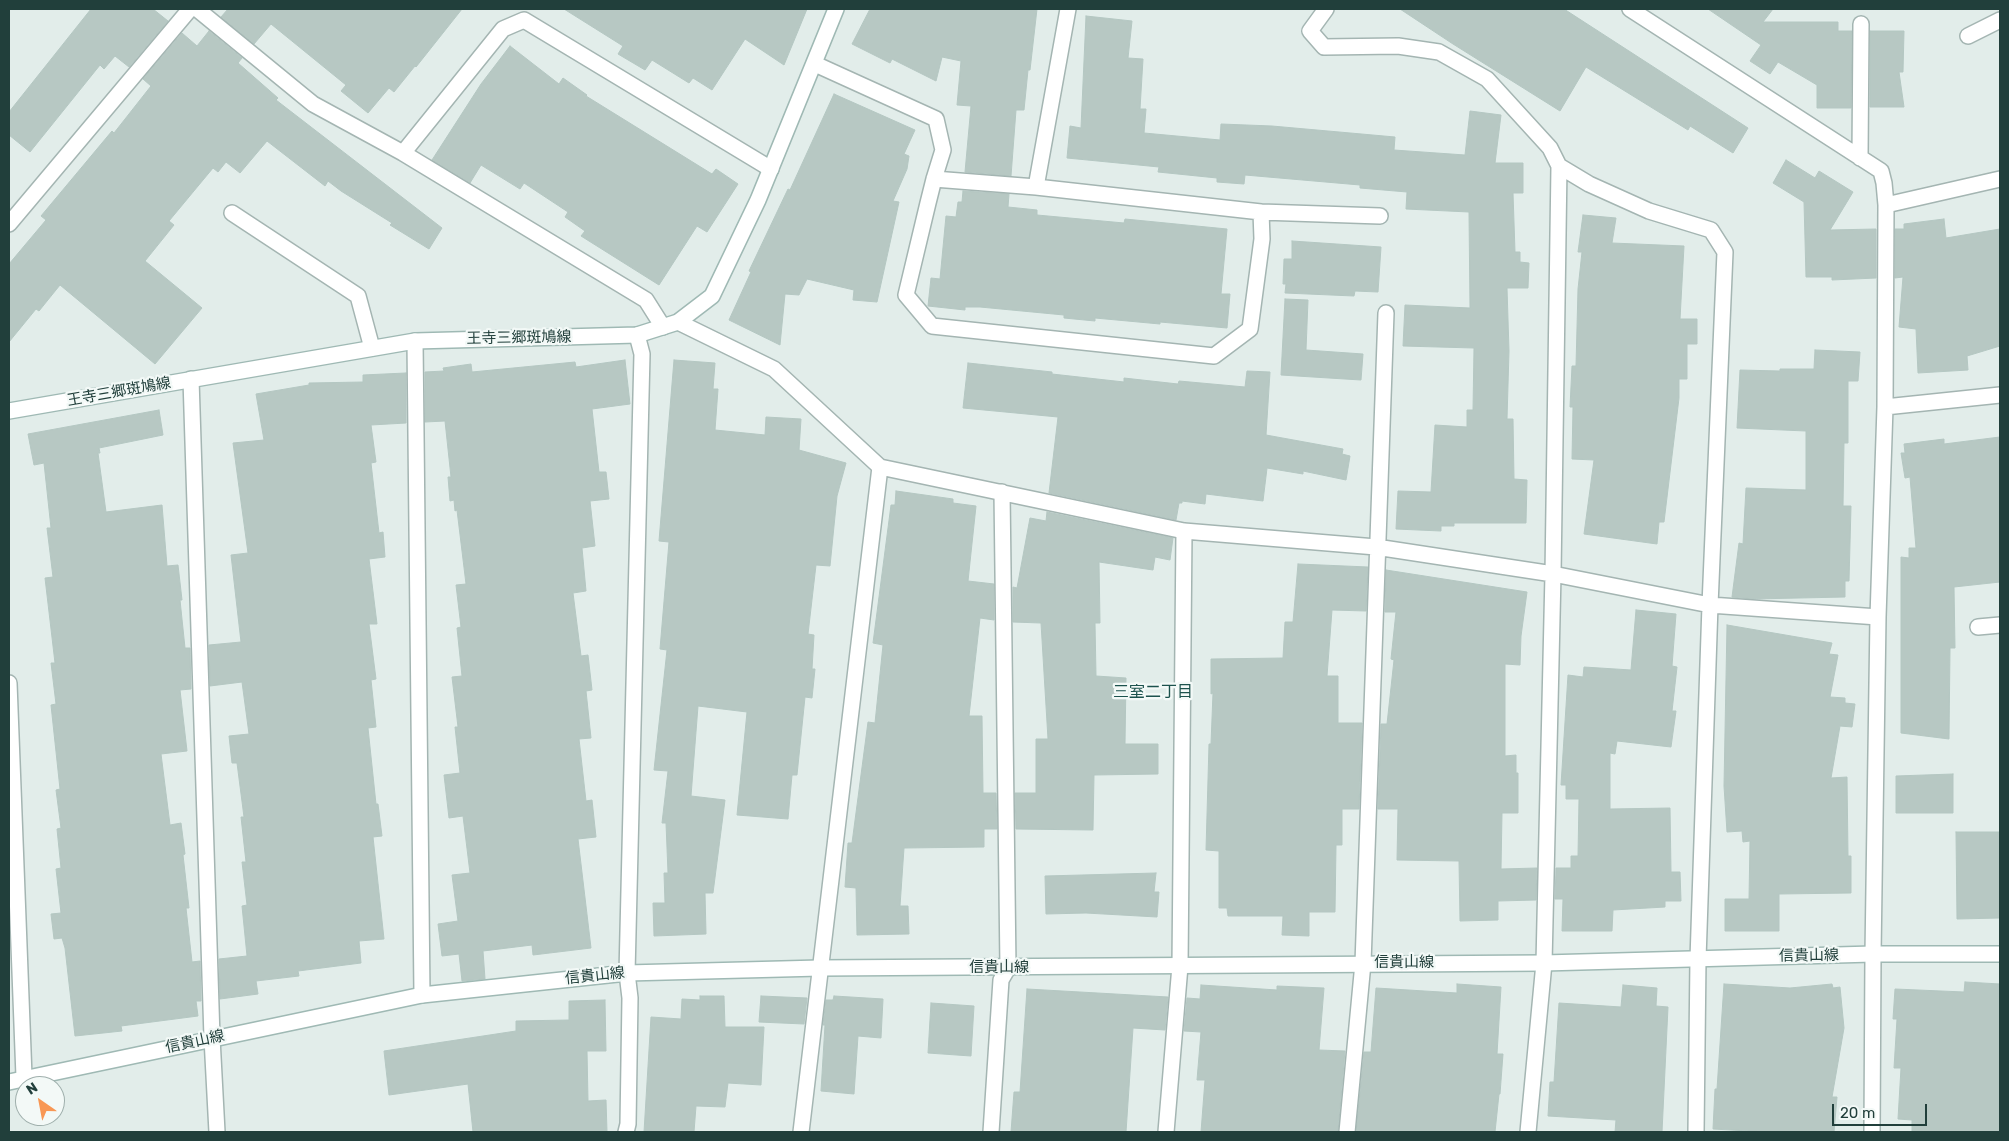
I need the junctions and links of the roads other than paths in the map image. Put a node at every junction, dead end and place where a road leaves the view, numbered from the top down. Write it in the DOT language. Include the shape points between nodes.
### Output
graph roads {
  1 [pos="190,9"];
  2 [pos="197,9"];
  3 [pos="836,9"];
  4 [pos="1068,9"];
  5 [pos="1326,9"];
  6 [pos="1630,9"];
  7 [pos="2000,20"];
  8 [pos="1861,24"];
  9 [pos="1968,36"];
  10 [pos="815,64"];
  11 [pos="403,153"];
  12 [pos="1860,158"];
  13 [pos="1559,166"];
  14 [pos="771,169"];
  15 [pos="934,179"];
  16 [pos="2000,179"];
  17 [pos="1036,187"];
  18 [pos="1886,205"];
  19 [pos="1261,212"];
  20 [pos="232,213"];
  21 [pos="1380,216"];
  22 [pos="9,224"];
  23 [pos="1386,313"];
  24 [pos="678,322"];
  25 [pos="663,327"];
  26 [pos="637,335"];
  27 [pos="416,341"];
  28 [pos="372,348"];
  29 [pos="190,379"];
  30 [pos="2000,395"];
  31 [pos="1885,407"];
  32 [pos="9,411"];
  33 [pos="880,467"];
  34 [pos="1002,492"];
  35 [pos="1184,531"];
  36 [pos="1376,547"];
  37 [pos="1553,574"];
  38 [pos="1710,605"];
  39 [pos="1878,617"];
  40 [pos="2000,625"];
  41 [pos="1978,627"];
  42 [pos="9,683"];
  43 [pos="1872,954"];
  44 [pos="2000,954"];
  45 [pos="1698,959"];
  46 [pos="1363,963"];
  47 [pos="1544,963"];
  48 [pos="1180,966"];
  49 [pos="820,968"];
  50 [pos="1008,968"];
  51 [pos="626,973"];
  52 [pos="422,995"];
  53 [pos="212,1038"];
  54 [pos="24,1076"];
  55 [pos="29,1076"];
  56 [pos="217,1132"];
  57 [pos="626,1132"];
  58 [pos="800,1132"];
  59 [pos="991,1132"];
  60 [pos="1166,1132"];
  61 [pos="1347,1132"];
  62 [pos="1528,1132"];
  63 [pos="1696,1132"];
  64 [pos="1872,1132"];
  1 -- 22 [label="street"];
  2 -- 11 [label="street" via="314,104"];
  3 -- 10 [label="street, 王寺三郷斑鳩線"];
  4 -- 17 [label="street"];
  5 -- 13 [label="street" via="1310,31 1324,47 1398,46 1439,52 1487,79 1550,148"];
  6 -- 12 [label="street"];
  7 -- 9 [label="street"];
  8 -- 12 [label="street"];
  10 -- 14 [label="street, 王寺三郷斑鳩線"];
  10 -- 15 [label="street" via="936,119 943,150"];
  11 -- 14 [label="street" via="503,29 524,20"];
  11 -- 25 [label="street" via="646,300"];
  12 -- 18 [label="street" via="1880,171"];
  13 -- 37 [label="street"];
  13 -- 38 [label="street" via="1589,184 1649,211 1711,230 1725,252"];
  14 -- 24 [label="street, 王寺三郷斑鳩線" via="712,296"];
  15 -- 17 [label="street"];
  15 -- 19 [label="street" via="906,295 932,326 1214,356 1250,329 1262,239"];
  16 -- 18 [label="street"];
  17 -- 19 [label="street"];
  18 -- 31 [label="street"];
  19 -- 21 [label="street"];
  20 -- 28 [label="street" via="358,296"];
  23 -- 36 [label="street"];
  24 -- 25 [label="street, 王寺三郷斑鳩線"];
  24 -- 33 [label="street" via="774,368"];
  25 -- 26 [label="street, 王寺三郷斑鳩線"];
  26 -- 27 [label="street, 王寺三郷斑鳩線"];
  26 -- 51 [label="street" via="642,354"];
  27 -- 28 [label="street, 王寺三郷斑鳩線"];
  27 -- 52 [label="street"];
  28 -- 29 [label="street, 王寺三郷斑鳩線"];
  29 -- 32 [label="street, 王寺三郷斑鳩線"];
  29 -- 53 [label="street"];
  30 -- 31 [label="street"];
  31 -- 39 [label="street"];
  33 -- 34 [label="street"];
  33 -- 49 [label="street"];
  34 -- 35 [label="street"];
  34 -- 50 [label="street"];
  35 -- 36 [label="street"];
  35 -- 48 [label="street"];
  36 -- 37 [label="street"];
  36 -- 46 [label="street"];
  37 -- 38 [label="street"];
  37 -- 47 [label="street"];
  38 -- 39 [label="street"];
  38 -- 45 [label="street"];
  39 -- 43 [label="street"];
  40 -- 41 [label="street"];
  42 -- 54 [label="street"];
  43 -- 44 [label="street, 信貴山線"];
  43 -- 45 [label="street, 信貴山線"];
  43 -- 64 [label="street"];
  45 -- 47 [label="street, 信貴山線"];
  45 -- 63 [label="street"];
  46 -- 47 [label="street, 信貴山線"];
  46 -- 48 [label="street, 信貴山線"];
  46 -- 61 [label="street"];
  47 -- 62 [label="street"];
  48 -- 50 [label="street, 信貴山線"];
  48 -- 60 [label="street"];
  49 -- 50 [label="street, 信貴山線"];
  49 -- 51 [label="street, 信貴山線"];
  49 -- 58 [label="street"];
  50 -- 59 [label="street" via="1001,980"];
  51 -- 52 [label="street, 信貴山線"];
  51 -- 57 [label="street" via="630,998"];
  52 -- 53 [label="street, 信貴山線"];
  53 -- 55 [label="street, 信貴山線"];
  53 -- 56 [label="street"];
}
